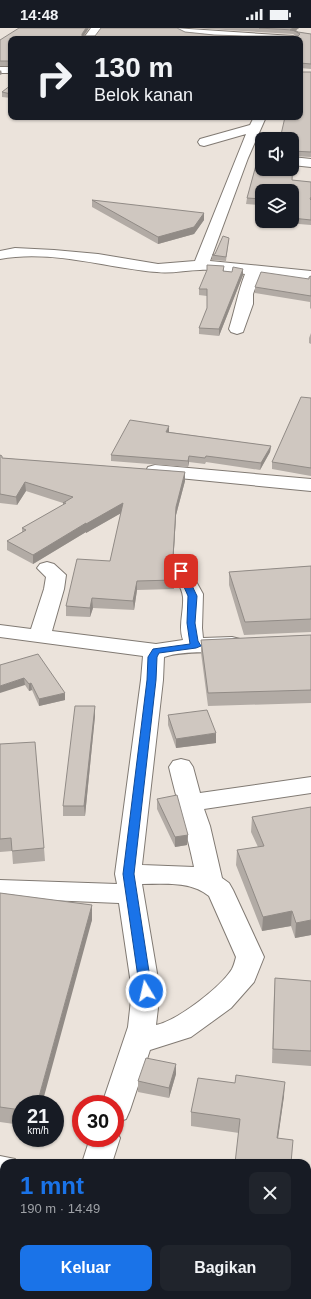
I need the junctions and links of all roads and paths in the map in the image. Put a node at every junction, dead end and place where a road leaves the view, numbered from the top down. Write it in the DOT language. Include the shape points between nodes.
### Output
graph roads {
  1 [pos="97,28"];
  2 [pos="179,28"];
  3 [pos="90,36"];
  4 [pos="276,36"];
  5 [pos="258,122"];
  6 [pos="204,142"];
  7 [pos="299,162"];
  8 [pos="311,163"];
  9 [pos="0,255"];
  10 [pos="201,265"];
  11 [pos="254,270"];
  12 [pos="311,276"];
  13 [pos="237,329"];
  14 [pos="139,469"];
  15 [pos="311,485"];
  16 [pos="47,568"];
  17 [pos="181,571"];
  18 [pos="0,631"];
  19 [pos="40,635"];
  20 [pos="258,642"];
  21 [pos="196,646"];
  22 [pos="156,651"];
  23 [pos="182,767"];
  24 [pos="311,786"];
  25 [pos="190,803"];
  26 [pos="210,882"];
  27 [pos="130,884"];
  28 [pos="0,889"];
  29 [pos="137,1041"];
  30 [pos="120,1095"];
  31 [pos="102,1147"];
  32 [pos="98,1159"];
  1 -- 3 [label="street"];
  2 -- 4 [label="street" via="187,32"];
  5 -- 6 [label="street"];
  5 -- 10 [label="street" via="249,159"];
  7 -- 8 [label="street"];
  9 -- 10 [label="street" via="15,252 54,254 158,268"];
  10 -- 11 [label="street"];
  11 -- 12 [label="street"];
  11 -- 13 [label="street" via="245,294 245,304"];
  14 -- 15 [label="street"];
  16 -- 19 [label="street" via="56,575"];
  17 -- 21 [label="street" via="193,596 191,623"];
  18 -- 19 [label="street"];
  19 -- 22 [label="street"];
  20 -- 21 [label="street"];
  21 -- 22 [label="street"];
  22 -- 27 [label="street" via="153,657"];
  23 -- 25 [label="street"];
  24 -- 25 [label="street"];
  25 -- 26 [label="street" via="198,826"];
  26 -- 27 [label="street" via="192,876"];
  26 -- 29 [label="street" via="220,890 250,957 244,974 221,1000 181,1029"];
  27 -- 28 [label="street"];
  27 -- 29 [label="street" via="146,991 142,1027"];
  29 -- 30 [label="street"];
  31 -- 32 [label="street"];
}
